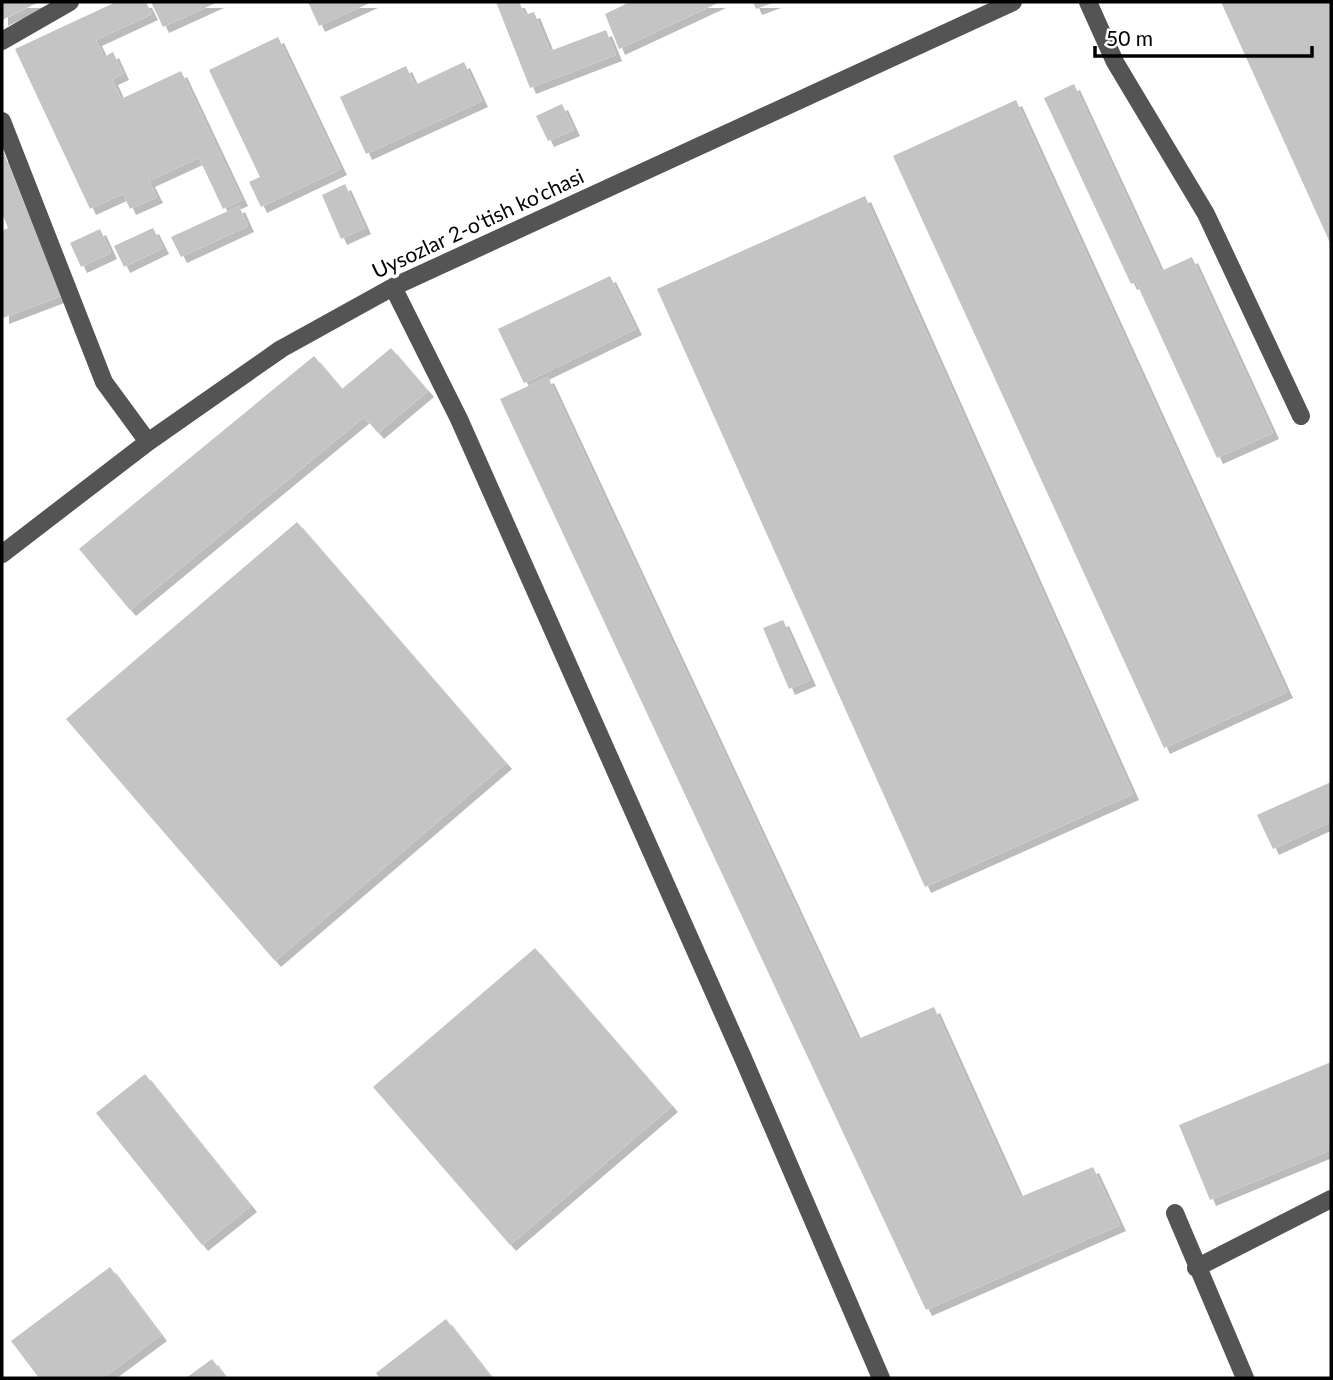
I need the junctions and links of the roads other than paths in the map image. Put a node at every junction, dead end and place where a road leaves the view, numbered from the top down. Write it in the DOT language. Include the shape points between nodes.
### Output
graph roads {
  1 [pos="70,2"];
  2 [pos="1013,2"];
  3 [pos="1088,2"];
  4 [pos="2,41"];
  5 [pos="2,121"];
  6 [pos="393,287"];
  7 [pos="1301,416"];
  8 [pos="148,442"];
  9 [pos="2,554"];
  10 [pos="1331,1199"];
  11 [pos="1175,1213"];
  12 [pos="1196,1268"];
  13 [pos="881,1378"];
  14 [pos="1245,1378"];
  1 -- 4 [label="street"];
  2 -- 6 [label="street, Uysozlar 2-o'tish ko'chasi"];
  3 -- 7 [label="street" via="1115,62 1206,214"];
  5 -- 8 [label="street" via="104,382"];
  6 -- 8 [label="street, Uysozlar 2-o'tish ko'chasi" via="281,349"];
  6 -- 13 [label="street" via="459,419"];
  8 -- 9 [label="street, Uysozlar 2-o'tish ko'chasi"];
  10 -- 12 [label="street"];
  11 -- 12 [label="street"];
  12 -- 14 [label="street"];
}
